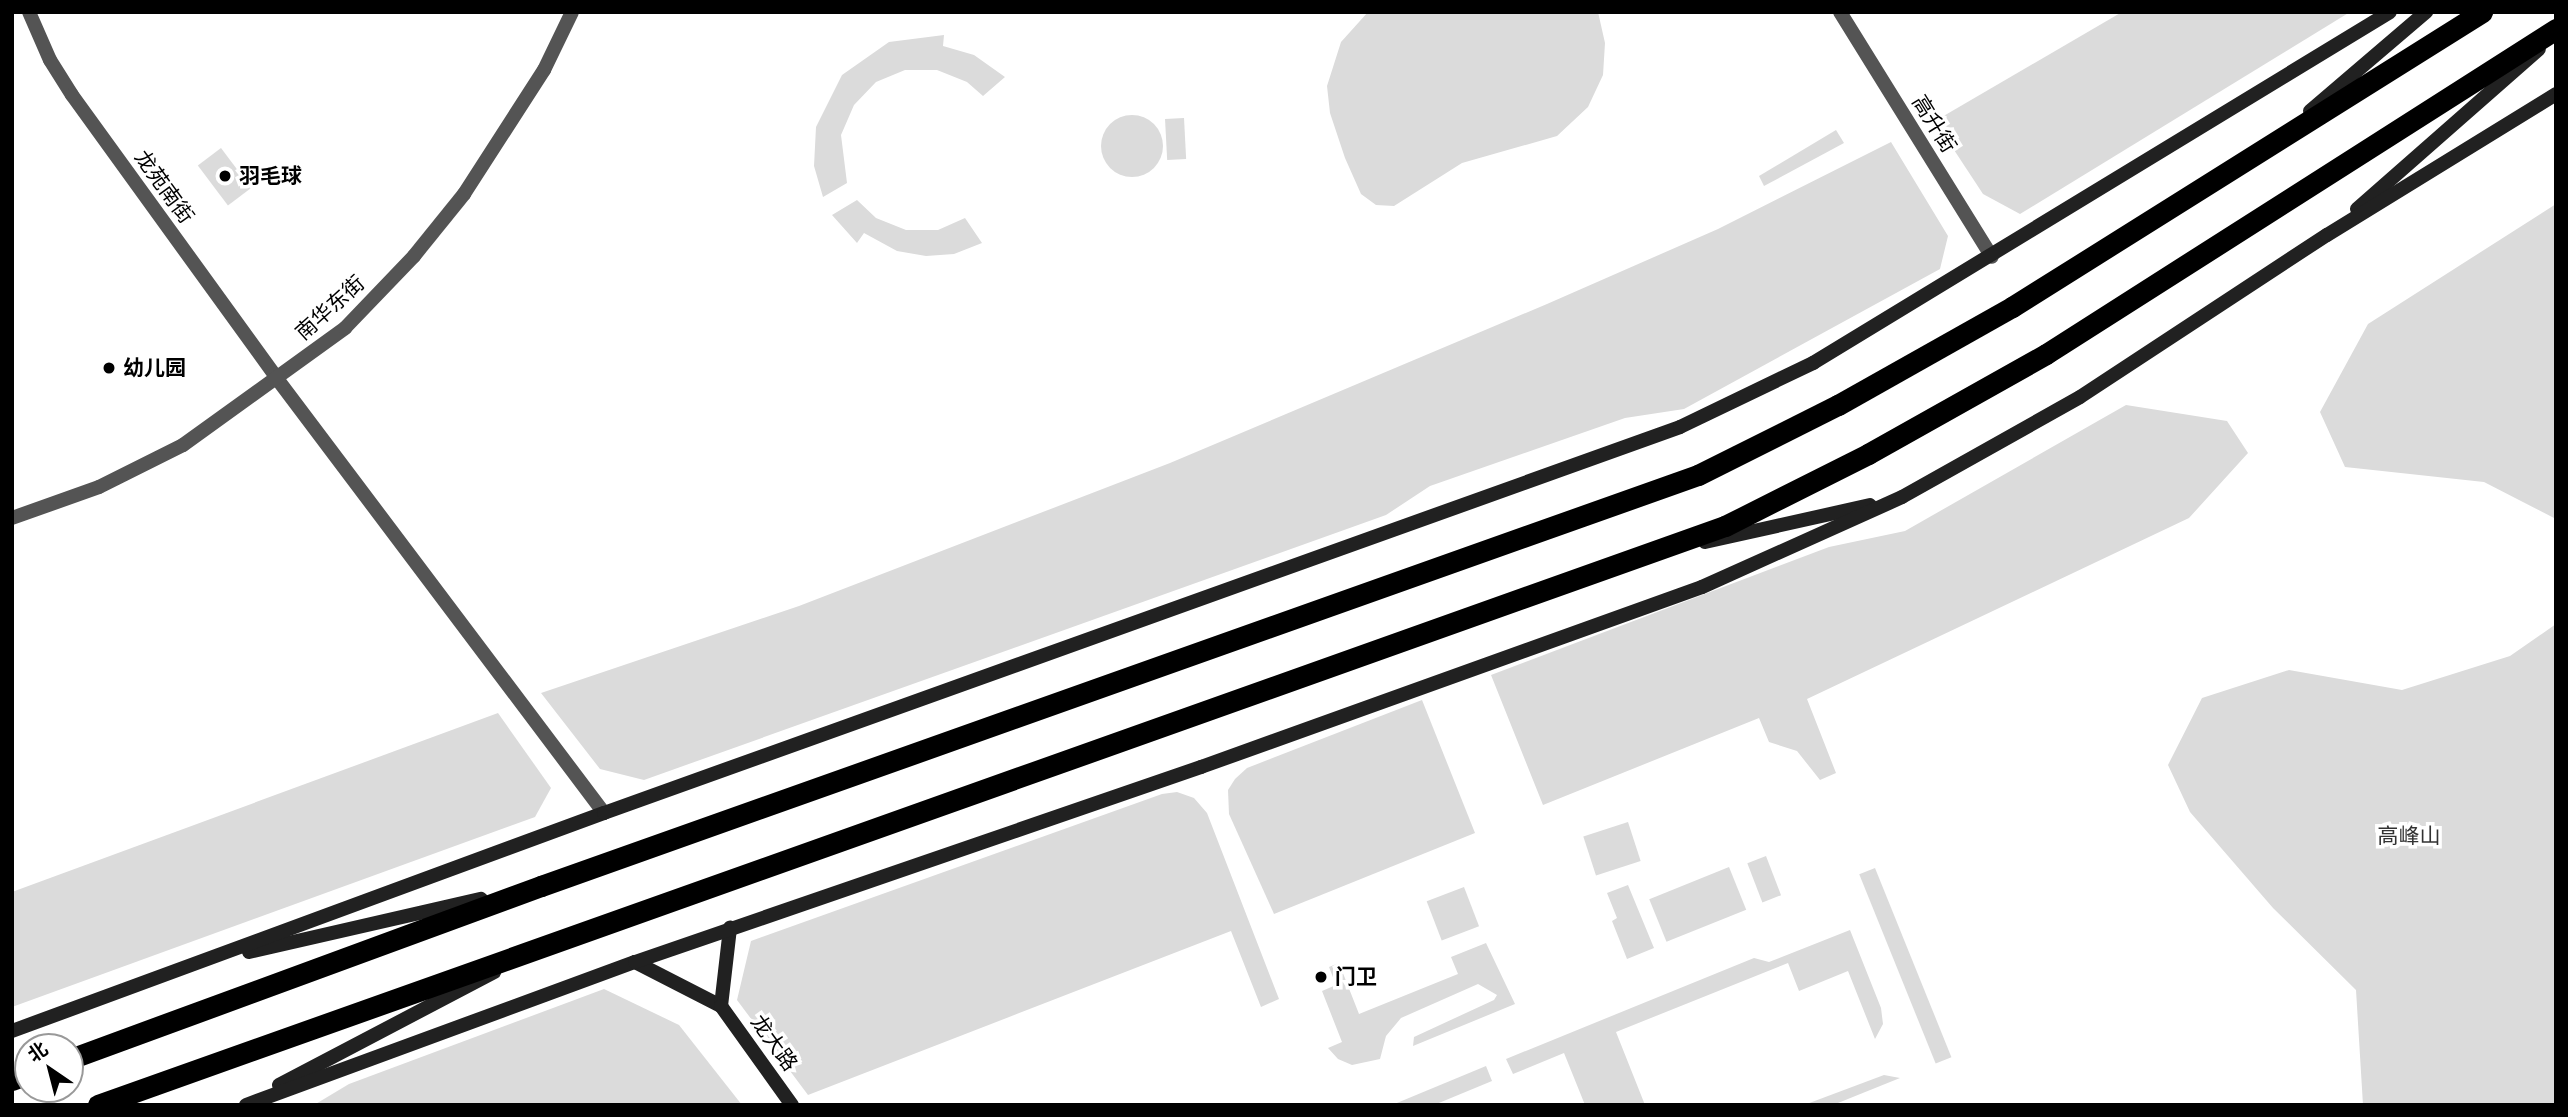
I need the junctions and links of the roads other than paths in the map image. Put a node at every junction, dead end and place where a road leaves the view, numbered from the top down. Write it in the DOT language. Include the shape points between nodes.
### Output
graph roads {
  1 [pos="29,12"];
  2 [pos="572,12"];
  3 [pos="1840,12"];
  4 [pos="2390,12"];
  5 [pos="2426,12"];
  6 [pos="2482,12"];
  7 [pos="2556,32"];
  8 [pos="2556,94"];
  9 [pos="2279,136"];
  10 [pos="2327,235"];
  11 [pos="1992,257"];
  12 [pos="278,380"];
  13 [pos="1902,498"];
  14 [pos="12,518"];
  15 [pos="1660,552"];
  16 [pos="604,813"];
  17 [pos="541,886"];
  18 [pos="730,928"];
  19 [pos="559,939"];
  20 [pos="635,962"];
  21 [pos="192,964"];
  22 [pos="721,1006"];
  23 [pos="12,1031"];
  24 [pos="84,1054"];
  25 [pos="99,1105"];
  26 [pos="243,1105"];
  27 [pos="792,1105"];
  1 -- 12 [label="street, 龙苑南街" via="72,95"];
  2 -- 12 [label="street, 南华东街" via="544,70 464,194 414,257 345,328"];
  3 -- 11 [label="street, 高升街"];
  4 -- 11 [label="street"];
  5 -- 9 [label="street"];
  6 -- 9 [label="highway"];
  7 -- 10 [label="street"];
  7 -- 15 [label="highway" via="2046,354 1868,454 1725,526"];
  8 -- 10 [label="street"];
  9 -- 17 [label="highway" via="2012,307 1838,405 1698,475"];
  10 -- 13 [label="street" via="2141,360"];
  11 -- 16 [label="street" via="1813,363 1680,427"];
  12 -- 14 [label="street, 南华东街" via="183,445 99,487"];
  12 -- 16 [label="street, 龙苑南街"];
  13 -- 15 [label="street"];
  13 -- 18 [label="street" via="1690,591 1201,768"];
  15 -- 19 [label="highway"];
  16 -- 21 [label="street"];
  17 -- 21 [label="street"];
  17 -- 24 [label="highway"];
  18 -- 20 [label="street"];
  18 -- 22 [label="street"];
  19 -- 25 [label="highway"];
  19 -- 26 [label="street"];
  20 -- 22 [label="street"];
  20 -- 26 [label="street"];
  21 -- 23 [label="street"];
  22 -- 27 [label="street, 龙大路"];
}
